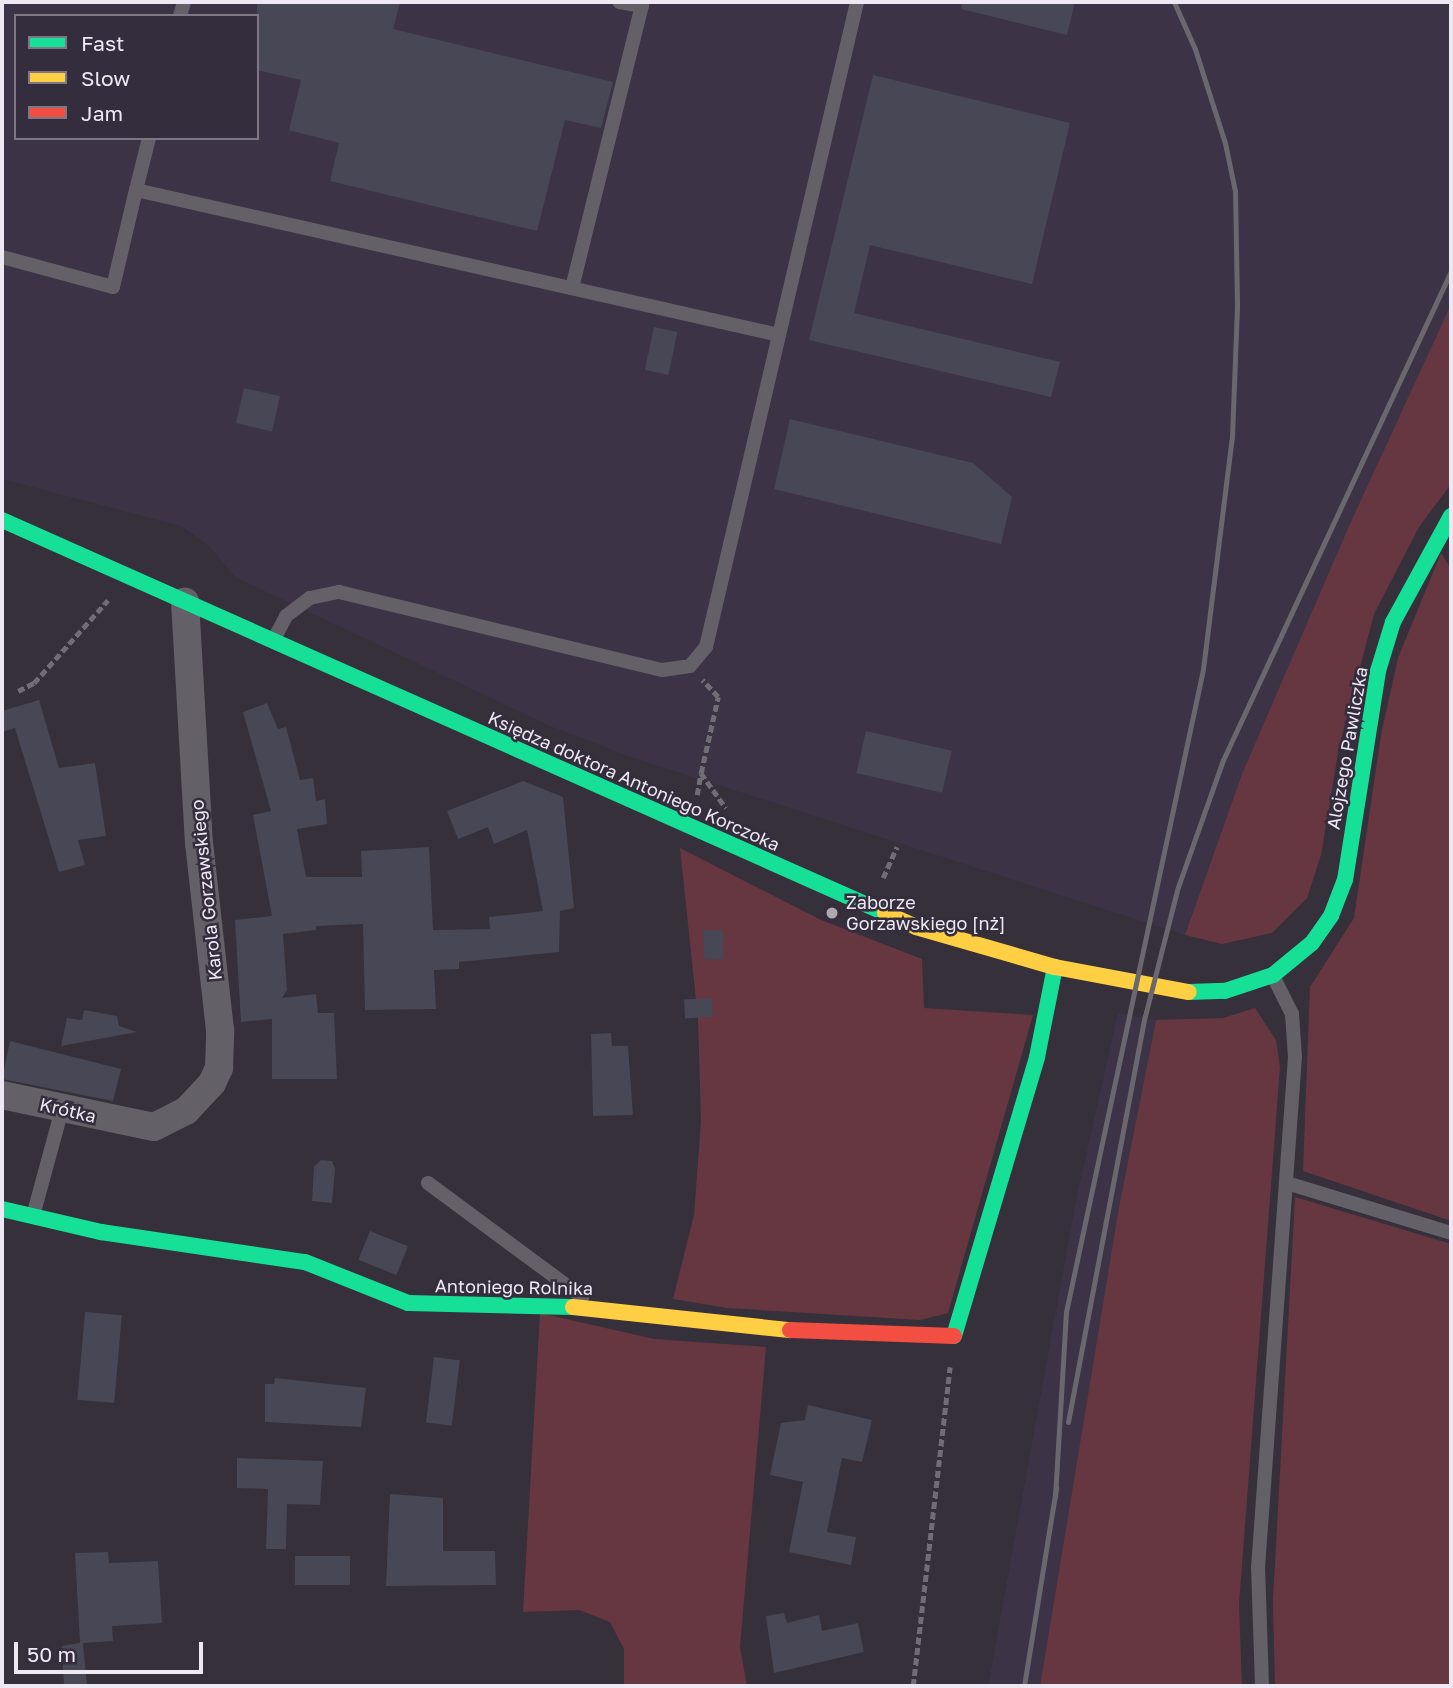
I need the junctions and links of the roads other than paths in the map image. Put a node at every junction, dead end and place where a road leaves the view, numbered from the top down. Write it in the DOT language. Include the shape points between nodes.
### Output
graph roads {
  1 [pos="619,2"];
  2 [pos="857,2"];
  3 [pos="642,4"];
  4 [pos="148,140"];
  5 [pos="136,190"];
  6 [pos="2,257"];
  7 [pos="572,288"];
  8 [pos="779,335"];
  9 [pos="1451,516"];
  10 [pos="2,520"];
  11 [pos="185,601"];
  12 [pos="274,640"];
  13 [pos="1055,967"];
  14 [pos="1273,975"];
  15 [pos="2,1095"];
  16 [pos="62,1109"];
  17 [pos="135,1125"];
  18 [pos="428,1183"];
  19 [pos="1290,1184"];
  20 [pos="2,1209"];
  21 [pos="33,1217"];
  22 [pos="1451,1233"];
  23 [pos="598,1307"];
  24 [pos="1262,1686"];
  1 -- 3 [label="lane"];
  2 -- 8 [label="lane"];
  3 -- 7 [label="lane"];
  4 -- 5 [label="lane"];
  5 -- 6 [label="lane" via="113,287"];
  5 -- 7 [label="lane"];
  7 -- 8 [label="lane"];
  8 -- 12 [label="lane" via="706,647 690,666 662,670 339,592 310,598 286,616"];
  9 -- 14 [label="street, Alojzego Pawliczka" via="1393,622 1378,671 1338,901 1312,943"];
  10 -- 11 [label="street, Księdza doktora Antoniego Korczoka"];
  11 -- 12 [label="street, Księdza doktora Antoniego Korczoka"];
  11 -- 17 [label="street, Karola Gorzawskiego" via="199,844 220,1031 219,1068 212,1083 175,1119 154,1126"];
  12 -- 13 [label="street, Księdza doktora Antoniego Korczoka" via="867,907 928,931"];
  13 -- 14 [label="street, Księdza doktora Antoniego Korczoka" via="1196,993 1225,991"];
  13 -- 23 [label="street, Antoniego Rolnika" via="1037,1057 953,1339 726,1326"];
  14 -- 19 [label="lane" via="1296,1031"];
  15 -- 16 [label="street, Krótka"];
  16 -- 17 [label="street, Krótka"];
  16 -- 21 [label="lane"];
  18 -- 23 [label="lane" via="520,1255"];
  19 -- 22 [label="lane"];
  19 -- 24 [label="lane" via="1258,1568"];
  20 -- 21 [label="street, Antoniego Rolnika"];
  21 -- 23 [label="street, Antoniego Rolnika" via="101,1232 305,1262 408,1303"];
}
